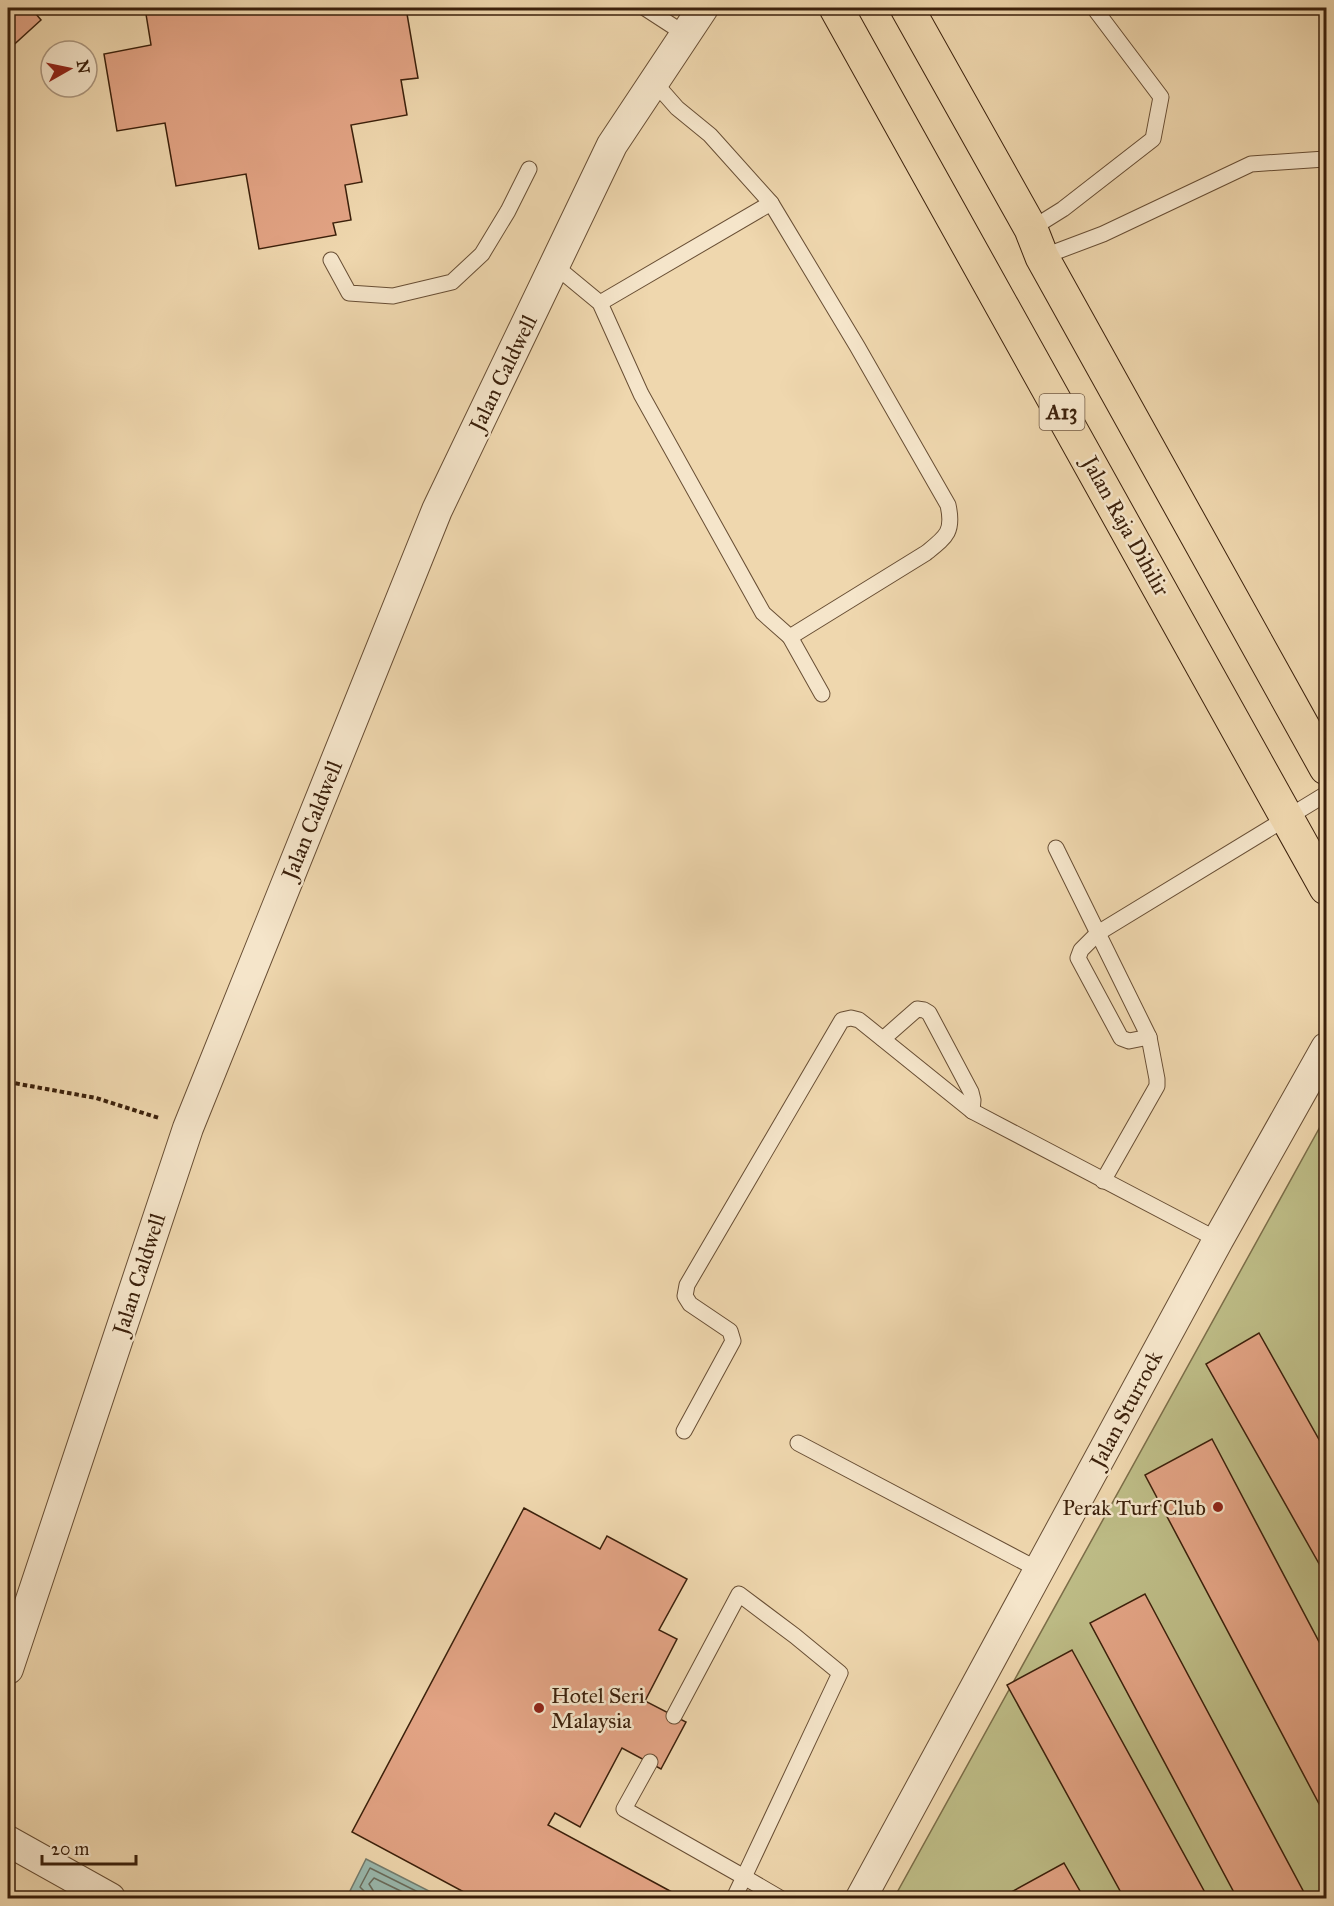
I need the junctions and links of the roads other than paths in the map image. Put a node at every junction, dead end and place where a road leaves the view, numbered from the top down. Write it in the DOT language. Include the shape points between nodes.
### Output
graph roads {
  1 [pos="645,8"];
  2 [pos="703,8"];
  3 [pos="836,8"];
  4 [pos="907,8"];
  5 [pos="1094,8"];
  6 [pos="685,34"];
  7 [pos="655,83"];
  8 [pos="1326,160"];
  9 [pos="529,169"];
  10 [pos="771,202"];
  11 [pos="1036,243"];
  12 [pos="331,260"];
  13 [pos="554,265"];
  14 [pos="600,303"];
  15 [pos="790,637"];
  16 [pos="822,694"];
  17 [pos="1326,768"];
  18 [pos="1326,794"];
  19 [pos="1288,817"];
  20 [pos="1056,848"];
  21 [pos="1326,888"];
  22 [pos="1098,933"];
  23 [pos="1149,1037"];
  24 [pos="883,1039"];
  25 [pos="1326,1048"];
  26 [pos="972,1111"];
  27 [pos="1103,1180"];
  28 [pos="1218,1240"];
  29 [pos="684,1431"];
  30 [pos="798,1443"];
  31 [pos="1039,1570"];
  32 [pos="8,1670"];
  33 [pos="674,1716"];
  34 [pos="650,1762"];
  35 [pos="8,1841"];
  36 [pos="744,1877"];
  37 [pos="110,1899"];
  38 [pos="734,1899"];
  39 [pos="780,1899"];
  40 [pos="861,1899"];
  1 -- 6 [label="lane"];
  2 -- 6 [label="street, Jalan Caldwell"];
  3 -- 19 [label="main road, Jalan Raja Dihilir / A13"];
  4 -- 11 [label="main road, A13"];
  5 -- 11 [label="lane" via="1161,96 1153,140 1063,209"];
  6 -- 7 [label="street, Jalan Caldwell"];
  7 -- 10 [label="lane" via="677,108 710,135"];
  7 -- 13 [label="street, Jalan Caldwell" via="612,144"];
  8 -- 11 [label="lane" via="1251,164 1103,234"];
  9 -- 12 [label="lane" via="483,254 452,282 393,296 349,293"];
  10 -- 14 [label="lane"];
  10 -- 15 [label="lane" via="948,505 952,522 946,537 926,553"];
  11 -- 17 [label="main road, A13"];
  13 -- 14 [label="lane"];
  13 -- 32 [label="street, Jalan Caldwell" via="437,510 188,1128"];
  14 -- 15 [label="lane" via="641,394 763,613"];
  15 -- 16 [label="lane"];
  18 -- 19 [label="lane"];
  19 -- 21 [label="main road, Jalan Raja Dihilir / A13"];
  19 -- 22 [label="lane"];
  20 -- 22 [label="lane"];
  22 -- 23 [label="lane"];
  22 -- 23 [label="lane" via="1078,958 1121,1038 1129,1041"];
  23 -- 27 [label="lane" via="1157,1086"];
  24 -- 26 [label="lane"];
  24 -- 26 [label="lane" via="917,1009 929,1013 971,1092"];
  24 -- 29 [label="lane" via="859,1020 842,1020 687,1286 685,1296 690,1304 730,1331 733,1341"];
  25 -- 28 [label="street, Jalan Sturrock"];
  26 -- 27 [label="lane"];
  27 -- 28 [label="lane"];
  28 -- 31 [label="street, Jalan Sturrock"];
  30 -- 31 [label="lane"];
  31 -- 40 [label="street, Jalan Sturrock"];
  33 -- 36 [label="lane" via="740,1594 840,1673"];
  34 -- 36 [label="lane" via="624,1809"];
  35 -- 37 [label="street"];
  36 -- 38 [label="lane"];
  36 -- 39 [label="lane"];
}
